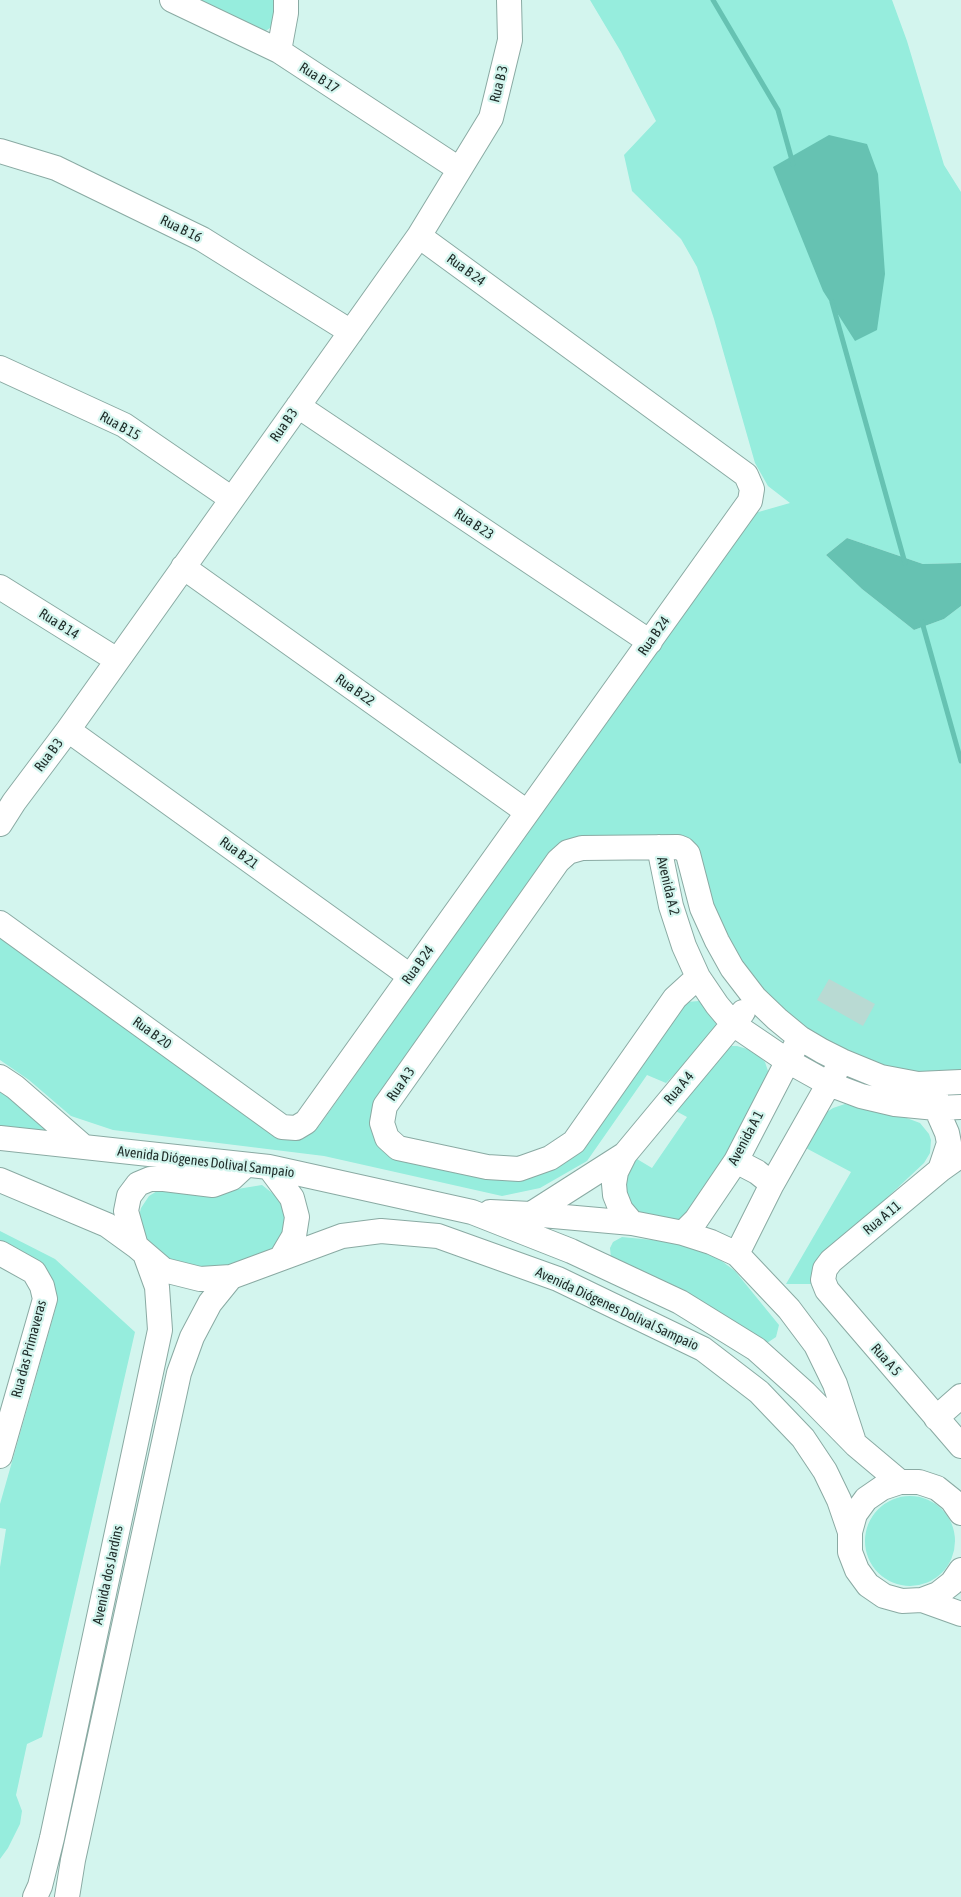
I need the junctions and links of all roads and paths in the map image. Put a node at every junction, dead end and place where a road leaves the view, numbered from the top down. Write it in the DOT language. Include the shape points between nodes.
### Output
graph roads {
  1 [pos="172,0"];
  2 [pos="286,0"];
  3 [pos="509,0"];
  4 [pos="279,51"];
  5 [pos="0,151"];
  6 [pos="459,169"];
  7 [pos="419,236"];
  8 [pos="351,332"];
  9 [pos="0,368"];
  10 [pos="298,406"];
  11 [pos="232,499"];
  12 [pos="183,567"];
  13 [pos="0,587"];
  14 [pos="650,642"];
  15 [pos="117,660"];
  16 [pos="68,730"];
  17 [pos="7,806"];
  18 [pos="527,812"];
  19 [pos="0,824"];
  20 [pos="659,847"];
  21 [pos="0,923"];
  22 [pos="410,976"];
  23 [pos="698,976"];
  24 [pos="755,998"];
  25 [pos="733,1024"];
  26 [pos="800,1038"];
  27 [pos="786,1060"];
  28 [pos="842,1061"];
  29 [pos="0,1077"];
  30 [pos="961,1082"];
  31 [pos="829,1084"];
  32 [pos="936,1084"];
  33 [pos="961,1107"];
  34 [pos="936,1108"];
  35 [pos="306,1122"];
  36 [pos="0,1138"];
  37 [pos="84,1147"];
  38 [pos="625,1154"];
  39 [pos="961,1155"];
  40 [pos="736,1161"];
  41 [pos="246,1165"];
  42 [pos="269,1168"];
  43 [pos="940,1170"];
  44 [pos="0,1180"];
  45 [pos="772,1184"];
  46 [pos="472,1212"];
  47 [pos="531,1214"];
  48 [pos="632,1223"];
  49 [pos="683,1232"];
  50 [pos="140,1249"];
  51 [pos="0,1252"];
  52 [pos="737,1254"];
  53 [pos="280,1258"];
  54 [pos="825,1269"];
  55 [pos="231,1277"];
  56 [pos="961,1396"];
  57 [pos="936,1418"];
  58 [pos="856,1445"];
  59 [pos="961,1446"];
  60 [pos="0,1456"];
  61 [pos="900,1482"];
  62 [pos="961,1513"];
  63 [pos="850,1532"];
  64 [pos="961,1570"];
  65 [pos="922,1600"];
  66 [pos="961,1614"];
  67 [pos="35,1897"];
  68 [pos="67,1897"];
  1 -- 4 [label="street, Rua B 17"];
  2 -- 4 [label="street"];
  3 -- 6 [label="street, Rua B 3" via="510,40 490,118"];
  4 -- 6 [label="street, Rua B 17"];
  5 -- 8 [label="street, Rua B 16" via="56,168 202,239"];
  6 -- 7 [label="street, Rua B 3"];
  7 -- 8 [label="street, Rua B 3"];
  7 -- 14 [label="street, Rua B 24" via="746,475 752,489 750,500"];
  8 -- 10 [label="street, Rua B 3"];
  9 -- 11 [label="street, Rua B 15" via="124,425"];
  10 -- 11 [label="street, Rua B 3"];
  10 -- 14 [label="street, Rua B 23"];
  11 -- 12 [label="street, Rua B 3"];
  12 -- 15 [label="street, Rua B 3"];
  12 -- 18 [label="street, Rua B 22"];
  13 -- 15 [label="street, Rua B 14"];
  14 -- 18 [label="street, Rua B 24"];
  15 -- 16 [label="street, Rua B 3"];
  16 -- 17 [label="street, Rua B 3"];
  16 -- 22 [label="street, Rua B 21"];
  17 -- 19 [label="street, Rua B 3"];
  18 -- 22 [label="street, Rua B 24"];
  20 -- 23 [label="street, Avenida A 2" via="671,906"];
  20 -- 23 [label="street, Rua A 3" via="582,848 568,852 558,861 385,1106 382,1123 387,1138 398,1148 488,1167 519,1169 550,1158 574,1142 675,998"];
  20 -- 24 [label="street, Avenida A 2" via="678,847 688,854 702,908 717,941"];
  21 -- 35 [label="street, Rua B 20" via="282,1127 296,1128"];
  22 -- 35 [label="street, Rua B 24"];
  23 -- 25 [label="street, Avenida A 2"];
  24 -- 25 [label="street, Rua A 4"];
  24 -- 26 [label="street, Avenida A 2"];
  25 -- 27 [label="street, Avenida A 2"];
  25 -- 38 [label="street, Rua A 4"];
  26 -- 27 [label="street, Avenida A 1"];
  26 -- 28 [label="street, Avenida A 2"];
  27 -- 31 [label="street, Avenida A 2"];
  27 -- 40 [label="street, Avenida A 1"];
  28 -- 31 [label="street"];
  28 -- 32 [label="street, Avenida A 2" via="881,1077"];
  29 -- 37 [label="street"];
  30 -- 32 [label="street, Avenida A 2"];
  31 -- 34 [label="street, Avenida A 2" via="895,1104"];
  31 -- 45 [label="street"];
  32 -- 34 [label="street"];
  33 -- 34 [label="street, Avenida A 2"];
  34 -- 43 [label="street" via="948,1133 949,1143"];
  36 -- 37 [label="street, Avenida Diógenes Dolival Sampaio"];
  37 -- 41 [label="street, Avenida Diógenes Dolival Sampaio"];
  38 -- 47 [label="street, Rua A 4"];
  38 -- 48 [label="street, Rua A 4" via="616,1172 615,1194 621,1210"];
  39 -- 43 [label="street, Rua A 11"];
  40 -- 45 [label="street"];
  40 -- 49 [label="street, Avenida A 1" via="696,1220"];
  41 -- 42 [label="street, Avenida Diógenes Dolival Sampaio"];
  41 -- 50 [label="street, Avenida dos Jardins" via="232,1178 214,1184 164,1179 150,1179 138,1184 129,1196 126,1211"];
  42 -- 46 [label="street, Avenida Diógenes Dolival Sampaio"];
  42 -- 53 [label="street" via="292,1198 297,1217 294,1236"];
  43 -- 54 [label="street, Rua A 11"];
  44 -- 50 [label="street, Avenida Diógenes Dolival Sampaio" via="107,1226"];
  45 -- 52 [label="street"];
  46 -- 47 [label="street"];
  46 -- 58 [label="street, Avenida Diógenes Dolival Sampaio" via="571,1251 689,1307 756,1349 805,1392"];
  47 -- 48 [label="street"];
  48 -- 49 [label="street"];
  49 -- 52 [label="street"];
  50 -- 55 [label="street, Avenida Diógenes Dolival Sampaio" via="164,1270 200,1279"];
  50 -- 67 [label="street, Avenida dos Jardins" via="157,1287 160,1330 52,1838"];
  51 -- 60 [label="street, Rua das Primaveras" via="34,1272 42,1286 44,1299"];
  52 -- 58 [label="street" via="789,1309 816,1345 835,1384"];
  53 -- 55 [label="street, Avenida Diógenes Dolival Sampaio"];
  53 -- 63 [label="street, Avenida Diógenes Dolival Sampaio" via="342,1236 381,1231 438,1236 558,1279 703,1349 759,1392 803,1438 825,1472"];
  54 -- 57 [label="street, Rua A 5" via="823,1280 826,1290"];
  55 -- 68 [label="street, Avenida dos Jardins" via="210,1303 192,1337 180,1373"];
  56 -- 57 [label="street"];
  57 -- 59 [label="street, Rua A 5"];
  58 -- 61 [label="street, Avenida Diógenes Dolival Sampaio"];
  61 -- 62 [label="street" via="919,1482 937,1488 952,1500"];
  61 -- 63 [label="street" via="882,1488 866,1499 855,1514"];
  63 -- 65 [label="street" via="850,1552 856,1570 868,1585 884,1596 902,1601"];
  64 -- 65 [label="street" via="938,1594"];
  65 -- 66 [label="street"];
}
